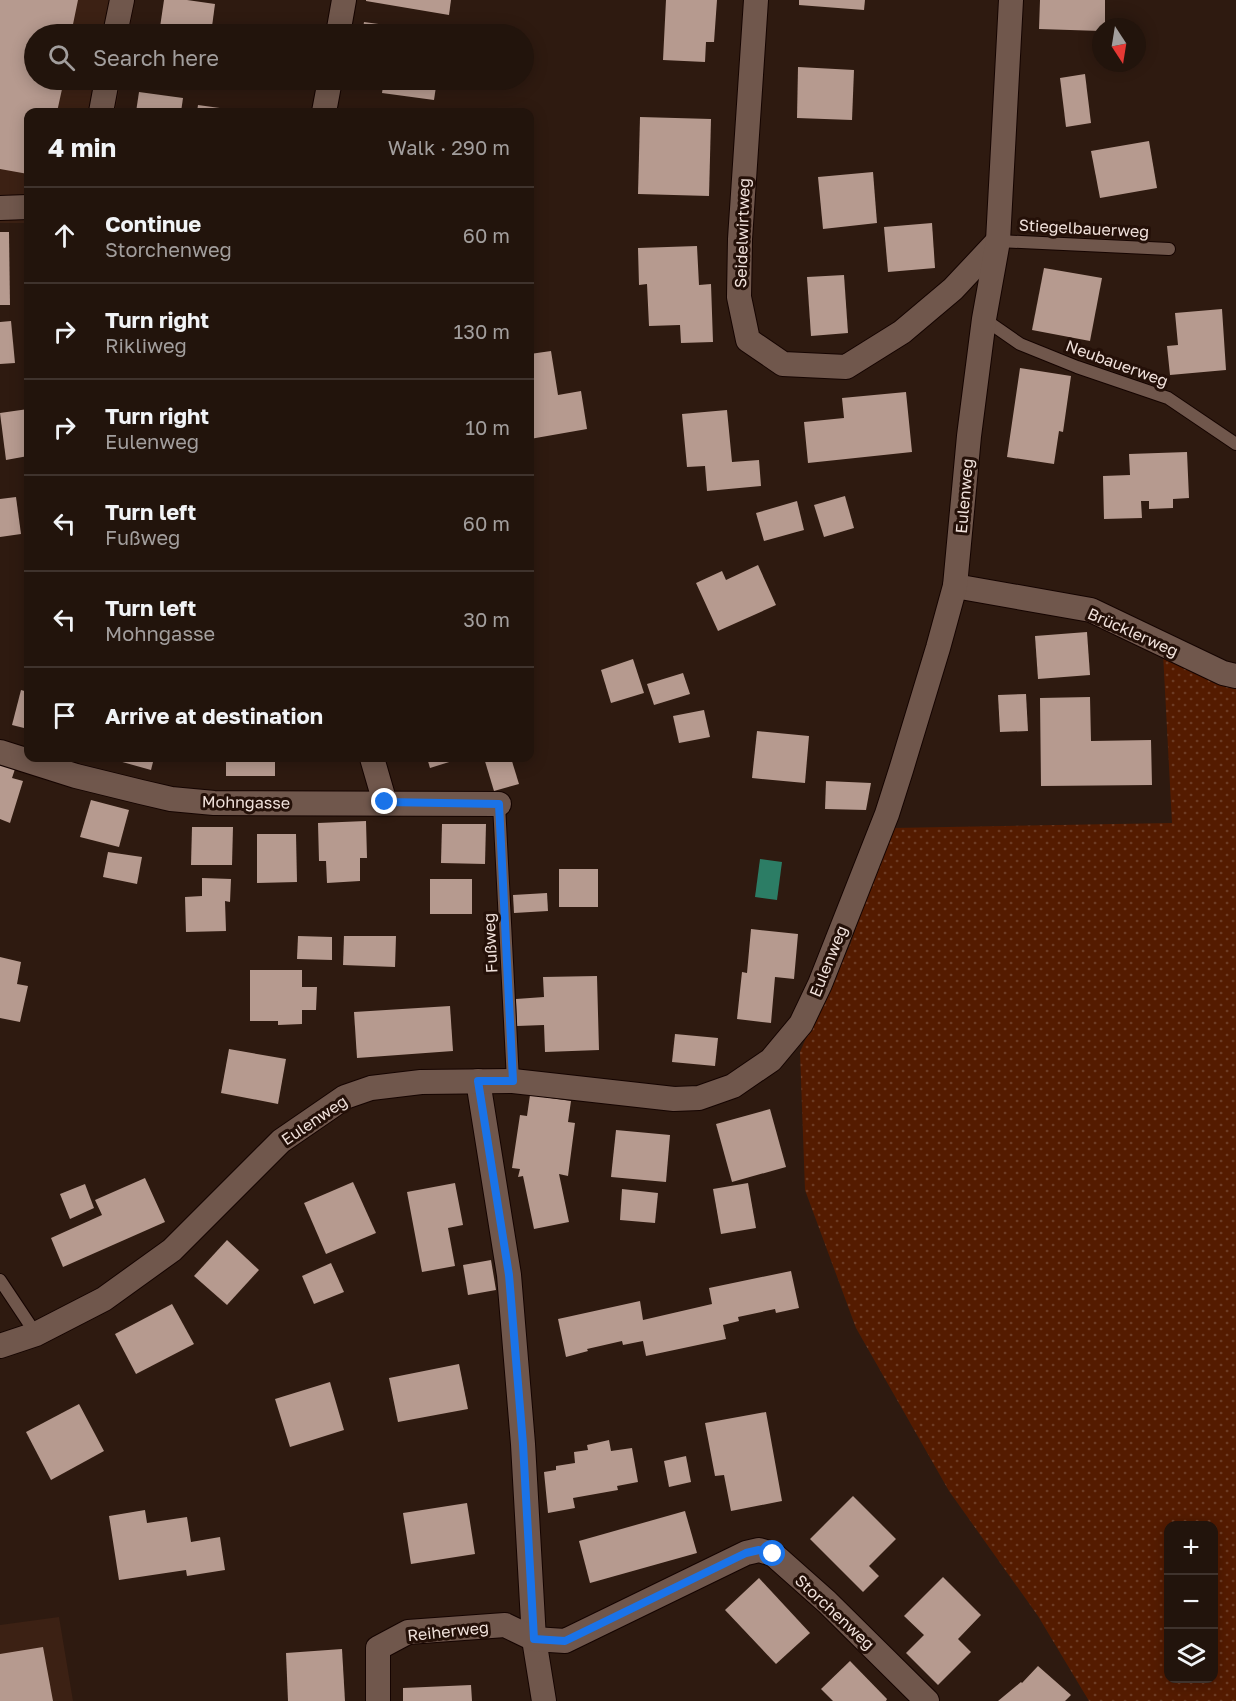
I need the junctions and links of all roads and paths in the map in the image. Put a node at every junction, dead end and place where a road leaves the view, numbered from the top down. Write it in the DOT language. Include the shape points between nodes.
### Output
graph roads {
  1 [pos="122,0"];
  2 [pos="344,0"];
  3 [pos="756,0"];
  4 [pos="1011,0"];
  5 [pos="117,24"];
  6 [pos="340,24"];
  7 [pos="105,90"];
  8 [pos="328,90"];
  9 [pos="102,108"];
  10 [pos="325,108"];
  11 [pos="0,207"];
  12 [pos="24,207"];
  13 [pos="998,241"];
  14 [pos="1169,249"];
  15 [pos="984,319"];
  16 [pos="1236,444"];
  17 [pos="955,586"];
  18 [pos="1236,676"];
  19 [pos="0,752"];
  20 [pos="24,760"];
  21 [pos="32,762"];
  22 [pos="373,762"];
  23 [pos="385,802"];
  24 [pos="499,804"];
  25 [pos="478,1081"];
  26 [pos="513,1081"];
  27 [pos="0,1280"];
  28 [pos="36,1334"];
  29 [pos="0,1346"];
  30 [pos="534,1639"];
  31 [pos="378,1701"];
  32 [pos="544,1701"];
  33 [pos="927,1701"];
  1 -- 5 [label="street"];
  2 -- 6 [label="street"];
  3 -- 13 [label="street, Seidelwirtweg" via="740,239 739,297 748,340 783,364 846,367 902,332 953,289"];
  4 -- 13 [label="street, Eulenweg"];
  7 -- 9 [label="street"];
  8 -- 10 [label="street"];
  11 -- 12 [label="street"];
  13 -- 14 [label="lane, Stiegelbauerweg"];
  13 -- 15 [label="street, Eulenweg"];
  15 -- 16 [label="lane, Neubauerweg" via="1020,344 1168,398"];
  15 -- 17 [label="street, Eulenweg"];
  17 -- 18 [label="street, Brücklerweg" via="1091,610"];
  17 -- 26 [label="street, Eulenweg" via="887,814 806,1014 771,1060 733,1086 689,1099"];
  19 -- 20 [label="street, Mohngasse"];
  21 -- 23 [label="street, Mohngasse" via="171,799 214,803"];
  22 -- 23 [label="street"];
  23 -- 24 [label="street, Mohngasse"];
  24 -- 26 [label="lane, Fußweg"];
  25 -- 26 [label="street, Eulenweg"];
  25 -- 28 [label="street, Eulenweg" via="378,1087 345,1097 281,1141 172,1250 104,1299"];
  25 -- 30 [label="street" via="509,1275"];
  27 -- 28 [label="lane"];
  28 -- 29 [label="street, Eulenweg"];
  30 -- 31 [label="street, Reiherweg" via="505,1625 408,1632 378,1648"];
  30 -- 32 [label="street"];
  30 -- 33 [label="street, Storchenweg" via="565,1641 759,1550 773,1554 827,1602"];
}
